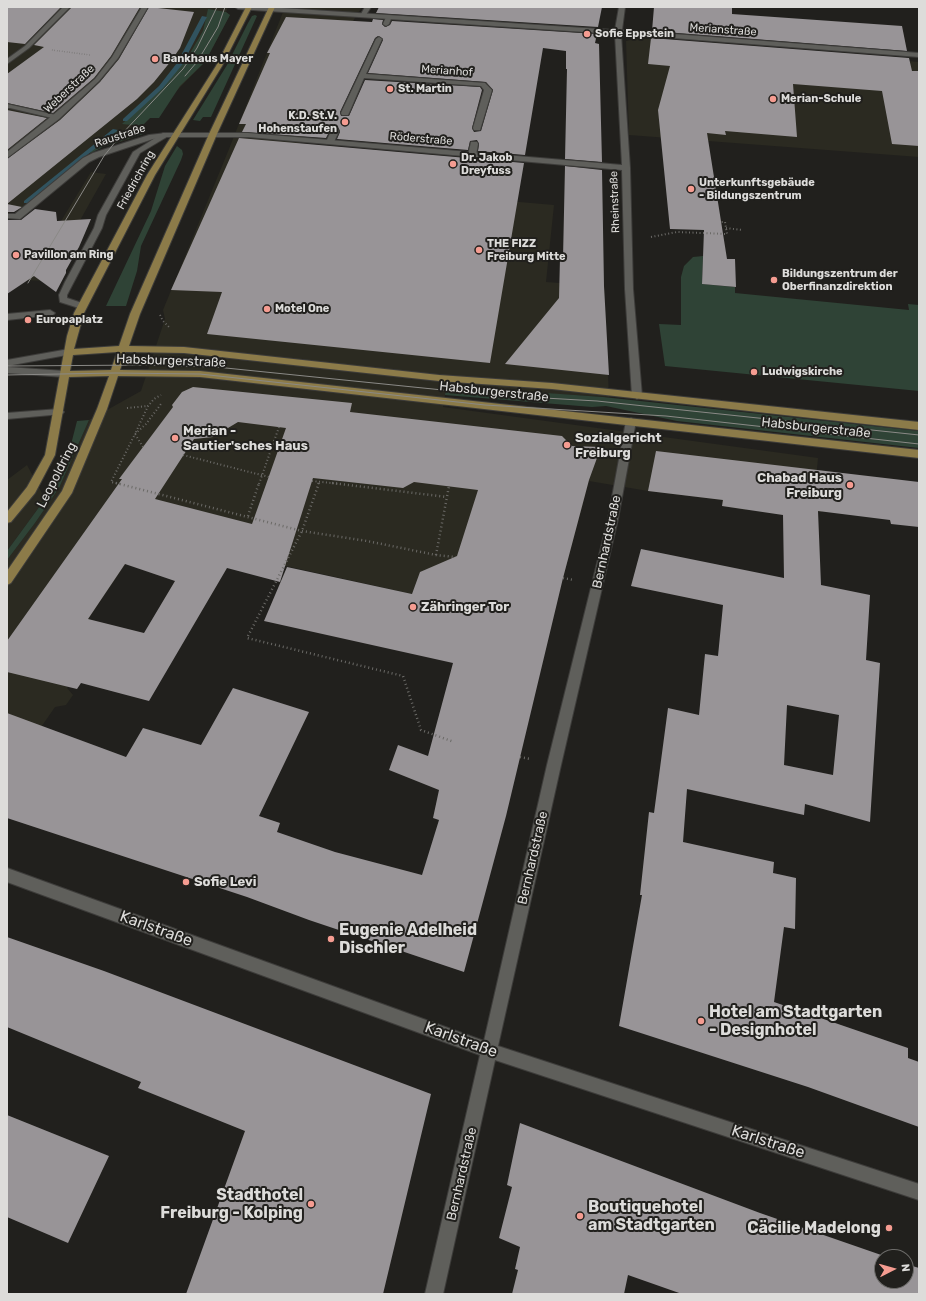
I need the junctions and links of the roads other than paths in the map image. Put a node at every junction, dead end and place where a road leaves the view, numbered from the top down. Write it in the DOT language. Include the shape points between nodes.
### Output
graph roads {
  1 [pos="67,7"];
  2 [pos="145,7"];
  3 [pos="238,7"];
  4 [pos="249,7"];
  5 [pos="368,7"];
  6 [pos="622,7"];
  7 [pos="272,8"];
  8 [pos="364,14"];
  9 [pos="389,16"];
  10 [pos="386,24"];
  11 [pos="618,32"];
  12 [pos="379,39"];
  13 [pos="919,56"];
  14 [pos="7,62"];
  15 [pos="362,76"];
  16 [pos="10,106"];
  17 [pos="345,113"];
  18 [pos="56,117"];
  19 [pos="477,128"];
  20 [pos="335,131"];
  21 [pos="213,134"];
  22 [pos="171,135"];
  23 [pos="330,142"];
  24 [pos="474,144"];
  25 [pos="472,155"];
  26 [pos="7,156"];
  27 [pos="626,168"];
  28 [pos="7,216"];
  29 [pos="82,306"];
  30 [pos="50,313"];
  31 [pos="7,317"];
  32 [pos="122,349"];
  33 [pos="69,352"];
  34 [pos="7,363"];
  35 [pos="7,370"];
  36 [pos="114,373"];
  37 [pos="65,374"];
  38 [pos="637,396"];
  39 [pos="59,412"];
  40 [pos="7,416"];
  41 [pos="631,422"];
  42 [pos="919,426"];
  43 [pos="919,454"];
  44 [pos="7,520"];
  45 [pos="7,580"];
  46 [pos="7,875"];
  47 [pos="490,1051"];
  48 [pos="919,1192"];
  49 [pos="434,1294"];
  1 -- 14 [label="street" via="27,47"];
  2 -- 18 [label="street, Weberstraße" via="115,58 90,88"];
  3 -- 4 [label="street, Merianstraße"];
  4 -- 7 [label="street, Merianstraße"];
  4 -- 22 [label="main road, Friedrichring" via="219,66"];
  5 -- 8 [label="street"];
  6 -- 11 [label="street, Rheinstraße"];
  7 -- 8 [label="street, Merianstraße"];
  7 -- 21 [label="main road"];
  8 -- 9 [label="street, Merianstraße"];
  9 -- 10 [label="street"];
  9 -- 11 [label="street, Merianstraße"];
  11 -- 13 [label="street, Merianstraße"];
  11 -- 27 [label="street, Rheinstraße"];
  12 -- 15 [label="street"];
  15 -- 17 [label="street"];
  15 -- 19 [label="street, Merianhof" via="483,84 488,90"];
  16 -- 18 [label="street"];
  18 -- 26 [label="street, Weberstraße"];
  20 -- 23 [label="street"];
  21 -- 22 [label="street, Raustraße"];
  21 -- 23 [label="street, Röderstraße"];
  21 -- 32 [label="main road" via="134,314"];
  22 -- 28 [label="street, Raustraße" via="152,137 96,155 86,160 17,217"];
  22 -- 29 [label="main road, Friedrichring"];
  22 -- 29 [label="street" via="137,152 102,215 98,228 63,295 63,300"];
  23 -- 25 [label="street, Röderstraße"];
  24 -- 25 [label="street"];
  25 -- 27 [label="street, Röderstraße"];
  27 -- 38 [label="street, Rheinstraße" via="629,289"];
  29 -- 33 [label="main road, Friedrichring"];
  30 -- 31 [label="street"];
  32 -- 33 [label="main road, Habsburgerstraße"];
  32 -- 36 [label="main road"];
  32 -- 38 [label="main road, Habsburgerstraße" via="184,350 438,378 552,386"];
  33 -- 34 [label="street"];
  33 -- 37 [label="main road, Friedrichring"];
  35 -- 37 [label="street"];
  36 -- 37 [label="main road, Habsburgerstraße"];
  36 -- 41 [label="main road, Habsburgerstraße" via="200,374"];
  36 -- 45 [label="main road, Leopoldring" via="97,422 67,492"];
  37 -- 39 [label="main road, Leopoldring"];
  38 -- 42 [label="main road, Habsburgerstraße"];
  39 -- 40 [label="street"];
  39 -- 44 [label="main road, Leopoldring" via="50,455 31,490"];
  41 -- 43 [label="main road, Habsburgerstraße"];
  41 -- 47 [label="street, Bernhardstraße" via="613,519 552,773"];
  46 -- 47 [label="street, Karlstraße"];
  47 -- 48 [label="street, Karlstraße"];
  47 -- 49 [label="street, Bernhardstraße"];
}
